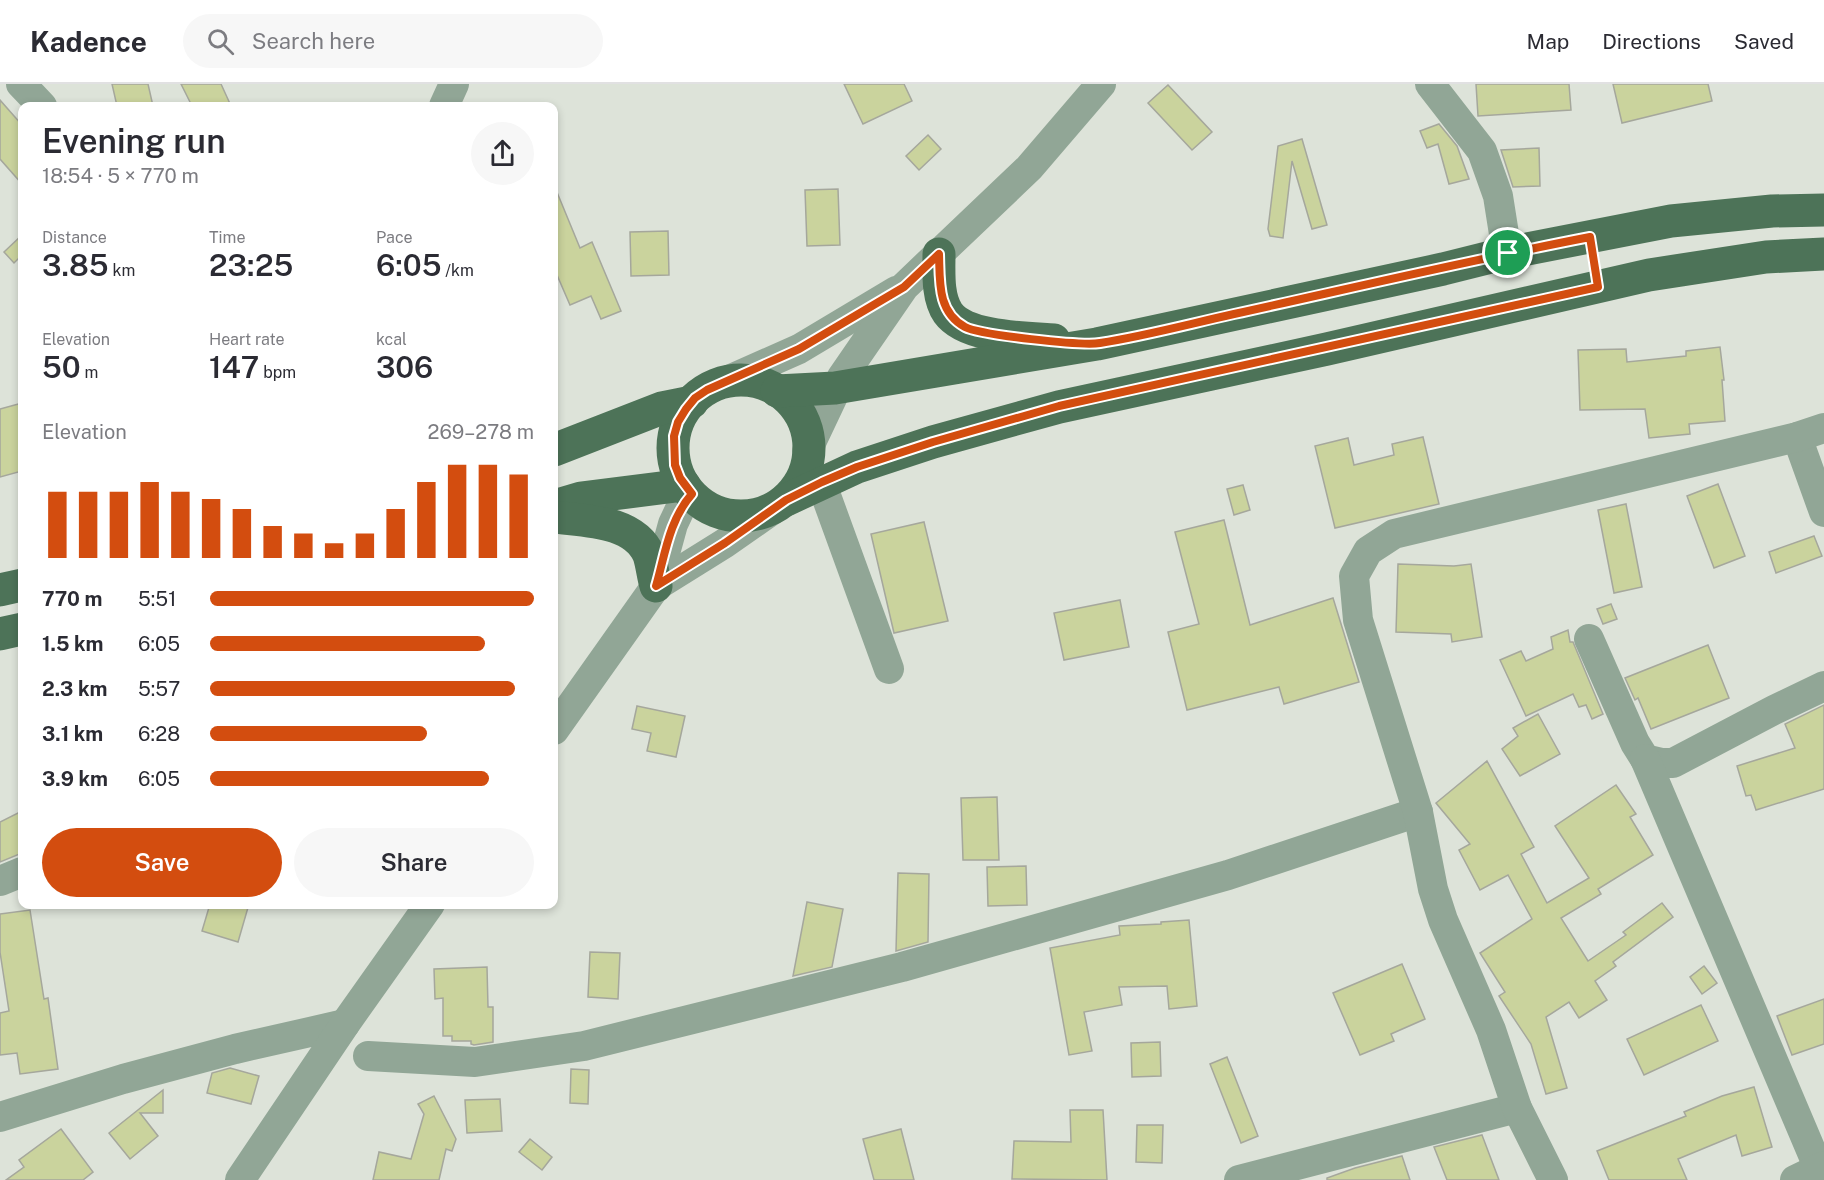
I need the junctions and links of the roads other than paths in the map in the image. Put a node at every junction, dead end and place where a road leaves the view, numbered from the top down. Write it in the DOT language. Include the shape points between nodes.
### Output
graph roads {
  1 [pos="21,84"];
  2 [pos="454,84"];
  3 [pos="1101,84"];
  4 [pos="1430,84"];
  5 [pos="38,102"];
  6 [pos="446,102"];
  7 [pos="1824,210"];
  8 [pos="1590,237"];
  9 [pos="1508,253"];
  10 [pos="939,254"];
  11 [pos="1824,254"];
  12 [pos="904,287"];
  13 [pos="1598,287"];
  14 [pos="1098,344"];
  15 [pos="720,384"];
  16 [pos="836,388"];
  17 [pos="777,391"];
  18 [pos="692,402"];
  19 [pos="1811,433"];
  20 [pos="558,448"];
  21 [pos="807,451"];
  22 [pos="822,482"];
  23 [pos="688,490"];
  24 [pos="780,504"];
  25 [pos="558,505"];
  26 [pos="1824,512"];
  27 [pos="558,518"];
  28 [pos="18,586"];
  29 [pos="656,586"];
  30 [pos="0,590"];
  31 [pos="18,630"];
  32 [pos="0,634"];
  33 [pos="1589,639"];
  34 [pos="889,669"];
  35 [pos="1824,686"];
  36 [pos="558,724"];
  37 [pos="1645,759"];
  38 [pos="1418,812"];
  39 [pos="18,874"];
  40 [pos="0,881"];
  41 [pos="426,909"];
  42 [pos="345,1024"];
  43 [pos="368,1056"];
  44 [pos="1517,1108"];
  45 [pos="0,1117"];
  46 [pos="1813,1172"];
  47 [pos="240,1180"];
  48 [pos="1239,1180"];
  49 [pos="1553,1180"];
  1 -- 5 [label="street"];
  2 -- 6 [label="street"];
  3 -- 10 [label="street" via="1029,168"];
  4 -- 9 [label="street" via="1482,151 1498,196"];
  7 -- 8 [label="main road" via="1671,221"];
  8 -- 9 [label="main road"];
  8 -- 13 [label="main road"];
  9 -- 14 [label="main road"];
  10 -- 12 [label="street"];
  10 -- 14 [label="main road" via="940,290 948,313 965,327 1025,338"];
  11 -- 13 [label="main road" via="1766,257"];
  12 -- 15 [label="street" via="799,349"];
  12 -- 16 [label="street"];
  13 -- 22 [label="main road" via="1059,406 933,442"];
  14 -- 16 [label="main road"];
  15 -- 17 [label="main road" via="755,382"];
  15 -- 18 [label="main road"];
  16 -- 17 [label="main road"];
  16 -- 21 [label="street"];
  17 -- 21 [label="main road" via="801,415 807,430"];
  18 -- 20 [label="main road" via="662,408"];
  18 -- 23 [label="main road" via="678,422 674,436 675,465"];
  19 -- 26 [label="street"];
  19 -- 38 [label="street" via="1394,534 1368,551 1354,576 1358,620"];
  21 -- 24 [label="main road" via="808,467 799,485"];
  22 -- 24 [label="main road"];
  22 -- 34 [label="street"];
  23 -- 24 [label="main road" via="710,509 724,514 750,516"];
  23 -- 25 [label="main road" via="581,498"];
  23 -- 29 [label="street" via="673,524"];
  24 -- 29 [label="street"];
  27 -- 29 [label="main road" via="608,524 638,539 648,554"];
  28 -- 30 [label="main road"];
  29 -- 36 [label="street"];
  31 -- 32 [label="main road"];
  33 -- 37 [label="street"];
  35 -- 37 [label="street" via="1673,763"];
  37 -- 46 [label="street"];
  38 -- 43 [label="street" via="1227,875 902,967 584,1046 475,1062"];
  38 -- 44 [label="street" via="1443,920 1491,1030"];
  39 -- 40 [label="street"];
  41 -- 42 [label="street"];
  42 -- 45 [label="street" via="235,1048"];
  42 -- 47 [label="street"];
  44 -- 48 [label="street"];
  44 -- 49 [label="street"];
}
